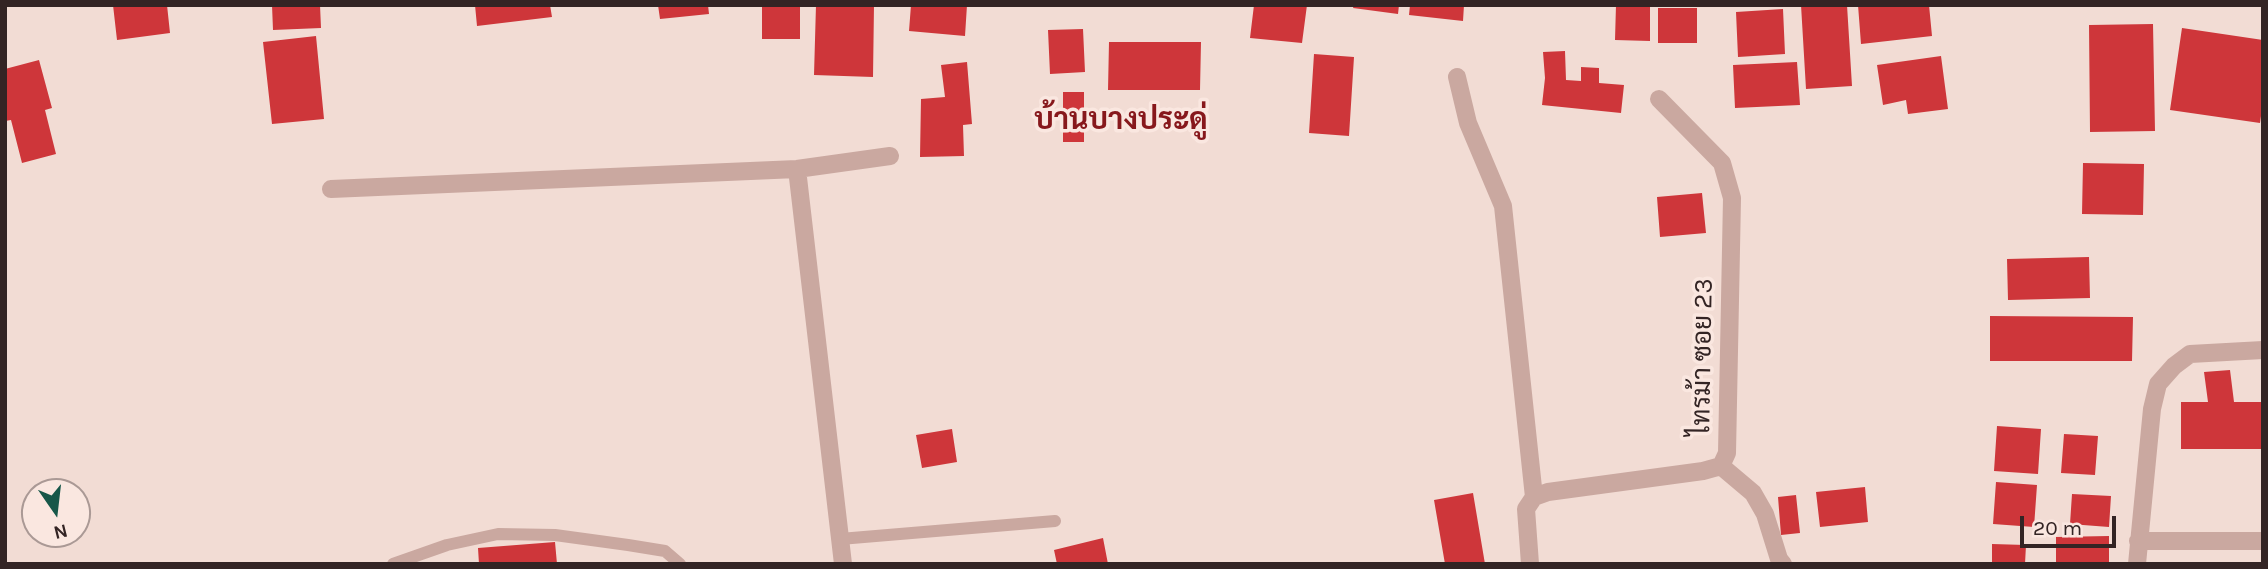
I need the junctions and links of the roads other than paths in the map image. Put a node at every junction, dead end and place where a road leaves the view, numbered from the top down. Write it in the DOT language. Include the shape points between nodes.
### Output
graph roads {
  1 [pos="1457,77"];
  2 [pos="1659,99"];
  3 [pos="890,156"];
  4 [pos="797,169"];
  5 [pos="331,189"];
  6 [pos="2263,350"];
  7 [pos="1721,466"];
  8 [pos="1534,497"];
  9 [pos="1055,522"];
  10 [pos="840,539"];
  11 [pos="2138,541"];
  12 [pos="2263,541"];
  13 [pos="393,564"];
  14 [pos="680,564"];
  15 [pos="843,564"];
  16 [pos="1530,564"];
  17 [pos="1783,564"];
  18 [pos="2137,564"];
  1 -- 8 [label="street" via="1468,122 1503,206"];
  2 -- 7 [label="street, ไทรม้า ซอย 23" via="1722,163 1732,198 1727,453"];
  3 -- 4 [label="street"];
  4 -- 5 [label="street"];
  4 -- 10 [label="street"];
  6 -- 11 [label="street" via="2190,354 2158,384"];
  7 -- 8 [label="street, ไทรม้า ซอย 23"];
  7 -- 17 [label="street" via="1753,493"];
  8 -- 16 [label="street" via="1526,509"];
  9 -- 10 [label="lane"];
  10 -- 15 [label="street"];
  11 -- 12 [label="street"];
  11 -- 18 [label="street"];
  13 -- 14 [label="lane" via="498,534 555,535 628,545 664,551"];
}
